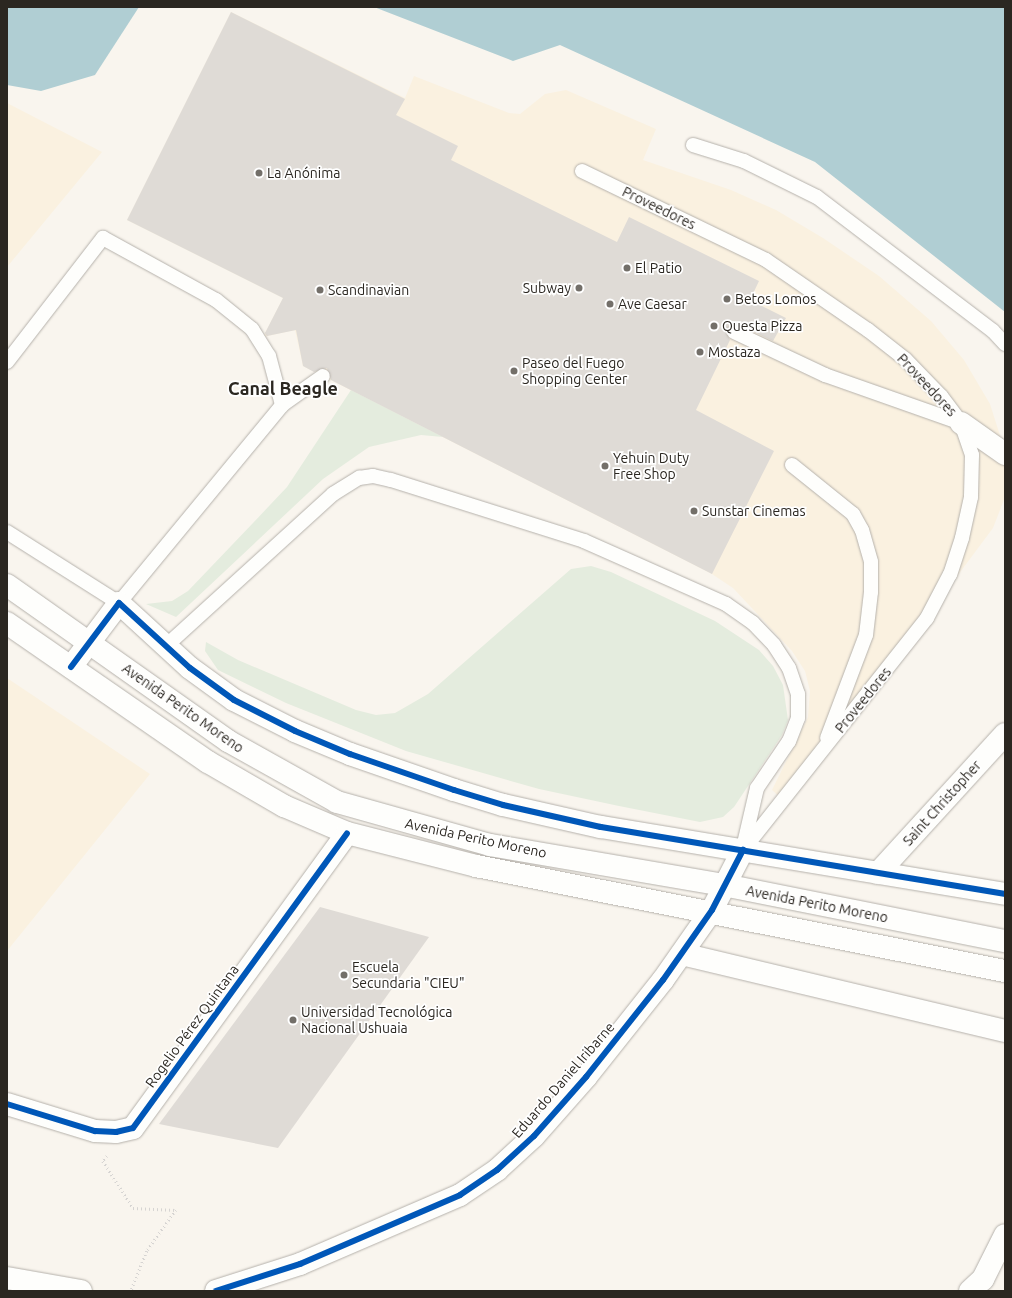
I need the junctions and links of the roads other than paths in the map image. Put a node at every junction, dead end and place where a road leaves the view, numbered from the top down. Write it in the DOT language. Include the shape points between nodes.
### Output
graph roads {
  1 [pos="693,145"];
  2 [pos="582,171"];
  3 [pos="734,332"];
  4 [pos="1005,344"];
  5 [pos="7,362"];
  6 [pos="323,376"];
  7 [pos="282,406"];
  8 [pos="961,423"];
  9 [pos="1005,454"];
  10 [pos="792,465"];
  11 [pos="7,532"];
  12 [pos="7,585"];
  13 [pos="120,603"];
  14 [pos="7,623"];
  15 [pos="90,644"];
  16 [pos="166,646"];
  17 [pos="71,667"];
  18 [pos="1005,734"];
  19 [pos="822,751"];
  20 [pos="347,833"];
  21 [pos="743,850"];
  22 [pos="878,873"];
  23 [pos="724,885"];
  24 [pos="1005,894"];
  25 [pos="712,910"];
  26 [pos="1005,941"];
  27 [pos="682,954"];
  28 [pos="1005,971"];
  29 [pos="1005,1031"];
  30 [pos="7,1104"];
  31 [pos="1005,1235"];
  32 [pos="7,1278"];
  33 [pos="81,1291"];
  34 [pos="216,1291"];
  35 [pos="970,1291"];
  1 -- 4 [label="lane" via="744,161 817,197 993,331"];
  2 -- 8 [label="lane, Proveedores" via="766,260 798,280 905,359 941,396"];
  3 -- 8 [label="lane" via="825,375"];
  5 -- 7 [label="lane" via="103,238 216,300 252,328 269,356"];
  6 -- 7 [label="lane"];
  7 -- 13 [label="lane"];
  8 -- 9 [label="street"];
  8 -- 19 [label="lane, Proveedores" via="972,455 970,497 962,538 950,574 927,618"];
  10 -- 19 [label="lane" via="853,514 862,530 871,562 871,592 866,635"];
  11 -- 13 [label="lane"];
  12 -- 15 [label="street, Avenida Perito Moreno"];
  13 -- 15 [label="street"];
  13 -- 16 [label="street"];
  14 -- 17 [label="street, Avenida Perito Moreno"];
  15 -- 17 [label="street"];
  15 -- 23 [label="street, Avenida Perito Moreno" via="228,741 337,802 490,845"];
  16 -- 21 [label="street" via="234,700 295,731 364,758 503,806 601,827"];
  16 -- 21 [label="lane" via="333,494 358,478 373,476 391,480 584,541 726,604 753,623 774,645 789,668 798,694 798,718 789,741 757,788"];
  17 -- 20 [label="street, Avenida Perito Moreno" via="208,762 284,806"];
  18 -- 22 [label="street, Saint Christopher"];
  19 -- 21 [label="lane, Proveedores"];
  20 -- 25 [label="street, Avenida Perito Moreno" via="484,867"];
  20 -- 30 [label="street, Rogelio Pérez Quintana" via="133,1128 116,1132 95,1131"];
  21 -- 22 [label="street"];
  21 -- 23 [label="street, Eduardo Daniel Iribarne"];
  22 -- 24 [label="street"];
  23 -- 25 [label="street, Eduardo Daniel Iribarne"];
  23 -- 26 [label="street, Avenida Perito Moreno"];
  25 -- 27 [label="street, Eduardo Daniel Iribarne"];
  25 -- 28 [label="street, Avenida Perito Moreno"];
  27 -- 29 [label="street"];
  27 -- 34 [label="street, Eduardo Daniel Iribarne" via="586,1077 534,1136 496,1170 460,1195 300,1264"];
  31 -- 35 [label="street" via="983,1279"];
  32 -- 33 [label="street"];
}
